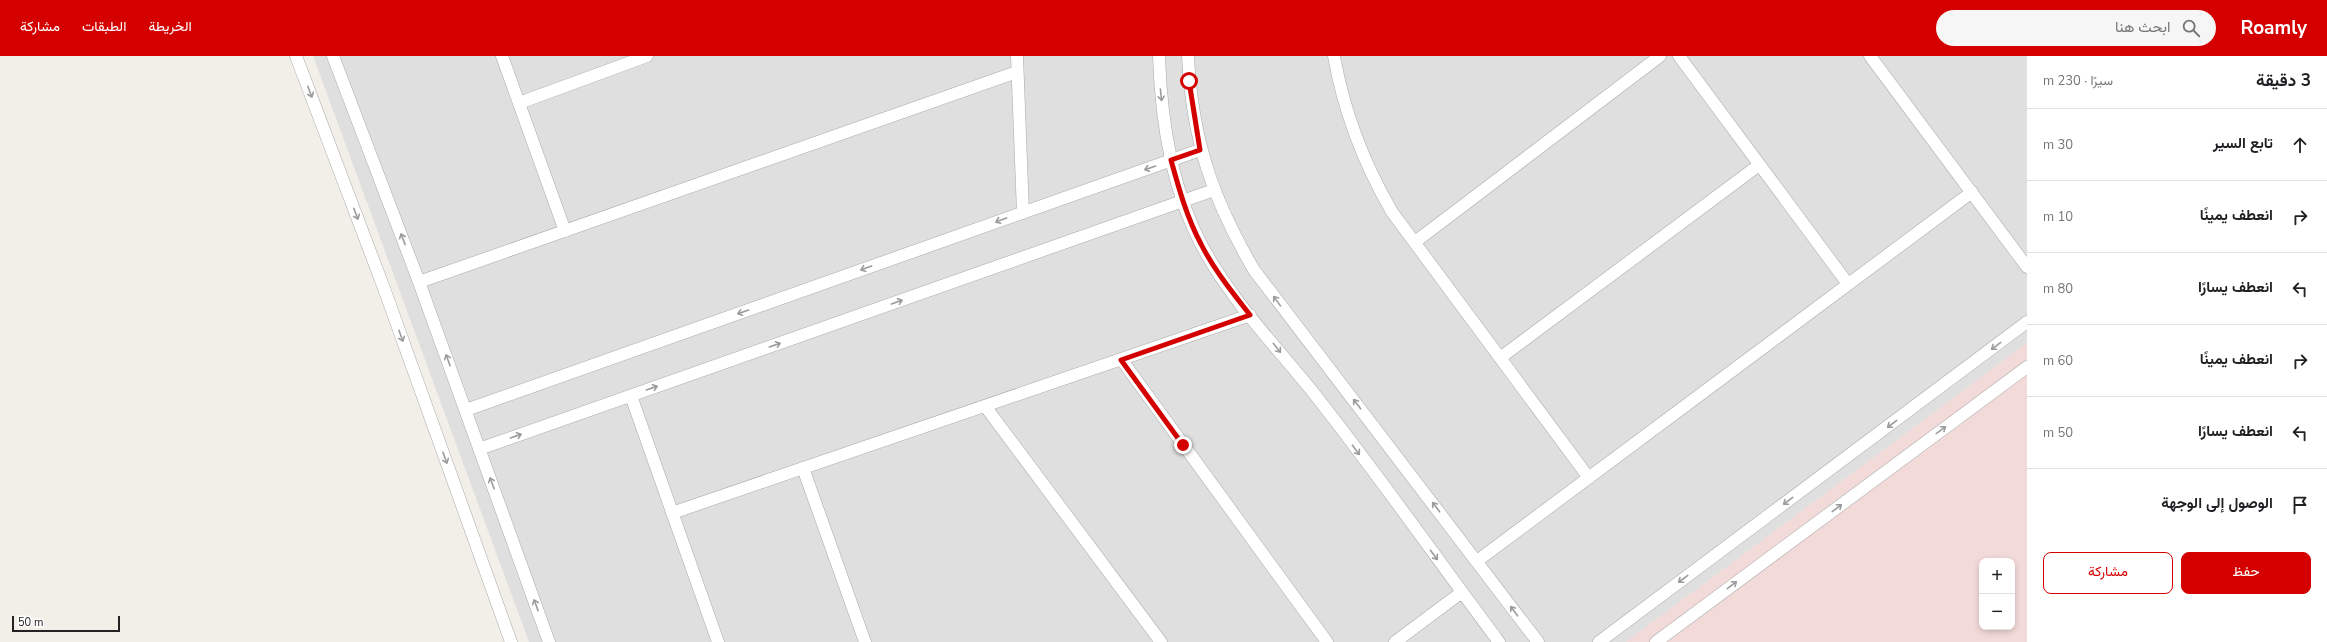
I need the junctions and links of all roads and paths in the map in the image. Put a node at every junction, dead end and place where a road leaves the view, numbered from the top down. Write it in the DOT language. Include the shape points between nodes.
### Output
graph roads {
  1 [pos="296,56"];
  2 [pos="333,56"];
  3 [pos="502,56"];
  4 [pos="647,56"];
  5 [pos="1017,56"];
  6 [pos="1159,56"];
  7 [pos="1188,56"];
  8 [pos="1334,56"];
  9 [pos="1660,56"];
  10 [pos="1679,56"];
  11 [pos="1870,56"];
  12 [pos="1017,72"];
  13 [pos="519,103"];
  14 [pos="1200,150"];
  15 [pos="1171,160"];
  16 [pos="1760,165"];
  17 [pos="1214,190"];
  18 [pos="1972,192"];
  19 [pos="1183,201"];
  20 [pos="1023,213"];
  21 [pos="565,231"];
  22 [pos="1414,242"];
  23 [pos="2027,267"];
  24 [pos="419,282"];
  25 [pos="1848,284"];
  26 [pos="1250,315"];
  27 [pos="2027,322"];
  28 [pos="1500,358"];
  29 [pos="1121,360"];
  30 [pos="2027,367"];
  31 [pos="631,396"];
  32 [pos="985,406"];
  33 [pos="466,410"];
  34 [pos="479,449"];
  35 [pos="803,468"];
  36 [pos="1589,478"];
  37 [pos="672,513"];
  38 [pos="1477,561"];
  39 [pos="1462,592"];
  40 [pos="511,642"];
  41 [pos="549,642"];
  42 [pos="718,642"];
  43 [pos="865,642"];
  44 [pos="1161,642"];
  45 [pos="1328,642"];
  46 [pos="1395,642"];
  47 [pos="1499,642"];
  48 [pos="1538,642"];
  49 [pos="1599,642"];
  50 [pos="1656,642"];
  1 -- 40 [label="street, one-way" via="385,291"];
  24 -- 2 [label="street, one-way"];
  3 -- 13 [label="street"];
  4 -- 13 [label="street"];
  5 -- 12 [label="street"];
  6 -- 15 [label="street, one-way" via="1164,125"];
  7 -- 14 [label="street" via="1190,94"];
  8 -- 22 [label="street" via="1341,94 1357,144 1392,212"];
  9 -- 22 [label="street"];
  10 -- 16 [label="street"];
  11 -- 18 [label="street"];
  12 -- 20 [label="street"];
  12 -- 21 [label="street"];
  13 -- 21 [label="street"];
  14 -- 15 [label="street"];
  14 -- 17 [label="street"];
  15 -- 19 [label="street"];
  15 -- 20 [label="street, one-way"];
  16 -- 25 [label="street"];
  16 -- 28 [label="street"];
  17 -- 19 [label="street"];
  38 -- 17 [label="street, one-way" via="1254,270 1232,232"];
  18 -- 23 [label="street"];
  18 -- 25 [label="street"];
  19 -- 26 [label="street" via="1201,244 1226,284"];
  31 -- 19 [label="street, one-way"];
  20 -- 33 [label="street, one-way"];
  21 -- 24 [label="street"];
  22 -- 28 [label="street"];
  33 -- 24 [label="street, one-way"];
  25 -- 36 [label="street"];
  26 -- 29 [label="street"];
  26 -- 39 [label="street, one-way" via="1313,392"];
  27 -- 49 [label="street, one-way"];
  28 -- 36 [label="street"];
  29 -- 32 [label="street"];
  29 -- 45 [label="street"];
  50 -- 30 [label="street, one-way"];
  34 -- 31 [label="street, one-way"];
  31 -- 37 [label="street"];
  32 -- 35 [label="street"];
  32 -- 44 [label="street"];
  33 -- 34 [label="street"];
  41 -- 34 [label="street, one-way"];
  35 -- 37 [label="street"];
  35 -- 43 [label="street"];
  36 -- 38 [label="street"];
  37 -- 42 [label="street"];
  48 -- 38 [label="street, one-way"];
  39 -- 46 [label="street"];
  39 -- 47 [label="street"];
}
